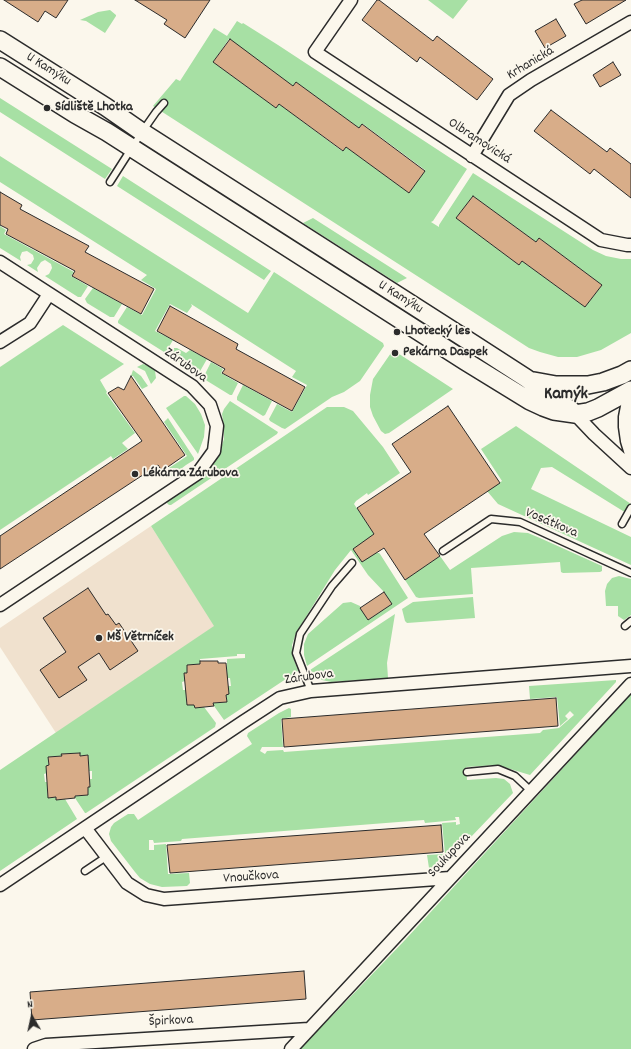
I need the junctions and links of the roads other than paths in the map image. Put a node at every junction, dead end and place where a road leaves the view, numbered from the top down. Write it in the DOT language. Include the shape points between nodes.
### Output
graph roads {
  1 [pos="351,0"];
  2 [pos="631,22"];
  3 [pos="0,40"];
  4 [pos="0,67"];
  5 [pos="164,103"];
  6 [pos="142,132"];
  7 [pos="132,148"];
  8 [pos="472,156"];
  9 [pos="110,182"];
  10 [pos="631,245"];
  11 [pos="0,262"];
  12 [pos="48,294"];
  13 [pos="0,342"];
  14 [pos="626,373"];
  15 [pos="526,378"];
  16 [pos="630,390"];
  17 [pos="575,414"];
  18 [pos="631,454"];
  19 [pos="631,468"];
  20 [pos="631,508"];
  21 [pos="622,524"];
  22 [pos="443,551"];
  23 [pos="352,563"];
  24 [pos="631,573"];
  25 [pos="0,605"];
  26 [pos="631,621"];
  27 [pos="625,626"];
  28 [pos="631,666"];
  29 [pos="631,684"];
  30 [pos="311,691"];
  31 [pos="467,772"];
  32 [pos="531,791"];
  33 [pos="85,828"];
  34 [pos="106,856"];
  35 [pos="84,871"];
  36 [pos="450,878"];
  37 [pos="0,885"];
  38 [pos="309,1029"];
  39 [pos="34,1049"];
  40 [pos="291,1049"];
  1 -- 8 [label="street, Olbramovická" via="315,52"];
  2 -- 8 [label="street, Krhanická" via="508,95"];
  3 -- 6 [label="street, U Kamýku"];
  4 -- 7 [label="street, U Kamýku"];
  5 -- 6 [label="lane"];
  6 -- 7 [label="lane"];
  6 -- 15 [label="street, U Kamýku"];
  7 -- 9 [label="lane"];
  7 -- 17 [label="street, U Kamýku" via="515,393 543,407"];
  8 -- 10 [label="street, Olbramovická" via="601,240"];
  11 -- 12 [label="street, Zárubova"];
  12 -- 13 [label="street" via="30,322"];
  12 -- 25 [label="street, Zárubova" via="192,386 210,405 215,419 217,426 214,452 198,474"];
  14 -- 15 [label="street" via="603,382 572,386"];
  14 -- 17 [label="street" via="598,392"];
  15 -- 17 [label="street, U Kamýku"];
  16 -- 17 [label="street" via="598,408"];
  16 -- 18 [label="street" via="625,427"];
  17 -- 19 [label="street"];
  20 -- 21 [label="lane"];
  22 -- 24 [label="lane, Vosátkova" via="491,519 520,522"];
  23 -- 30 [label="lane" via="332,586 300,634 296,653"];
  26 -- 27 [label="lane"];
  28 -- 30 [label="street, Zárubova"];
  29 -- 32 [label="street, Soukupova"];
  30 -- 33 [label="street, Zárubova" via="280,698"];
  31 -- 32 [label="lane" via="498,769 515,776"];
  32 -- 36 [label="street, Soukupova"];
  33 -- 34 [label="street, Vnoučkova"];
  33 -- 37 [label="street, Zárubova"];
  34 -- 35 [label="lane"];
  34 -- 36 [label="street, Vnoučkova" via="127,883 146,895 164,899"];
  36 -- 38 [label="street, Soukupova"];
  38 -- 39 [label="street, Špirkova" via="46,1045"];
  38 -- 40 [label="street, Soukupova"];
}
